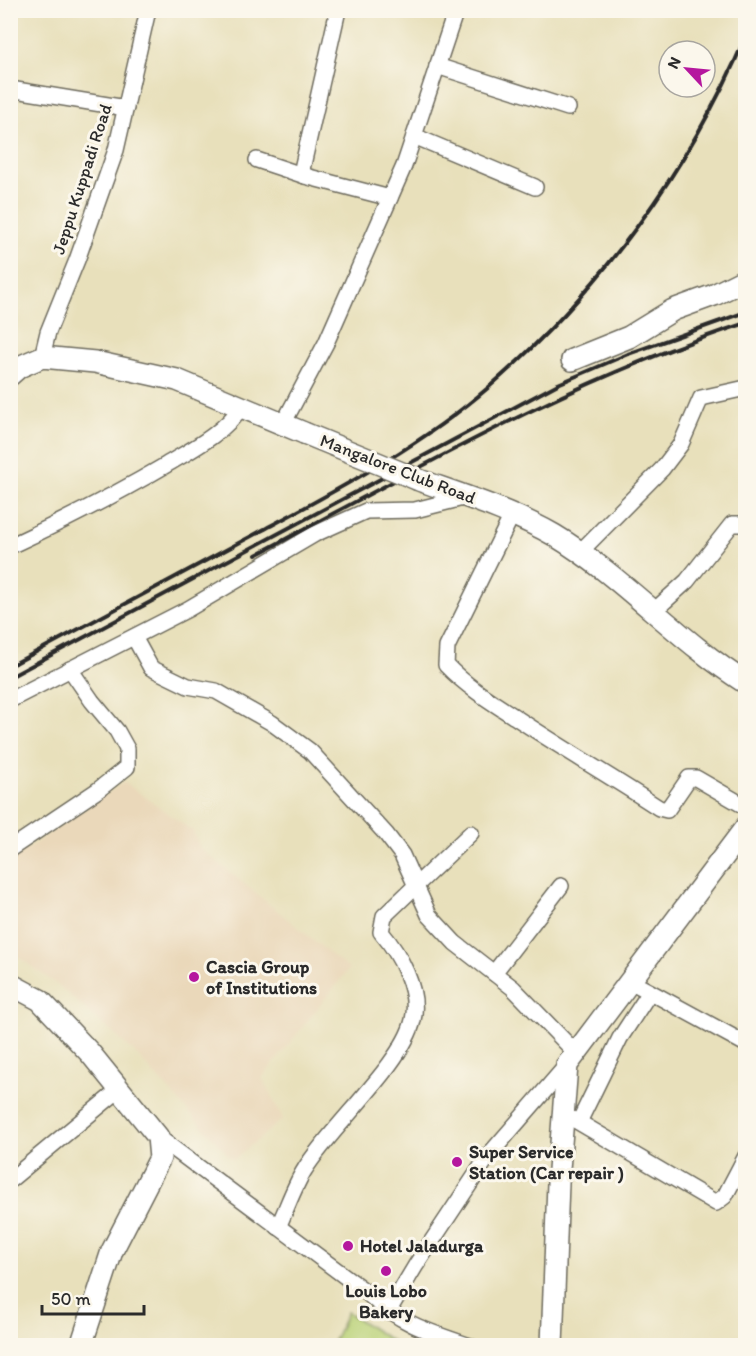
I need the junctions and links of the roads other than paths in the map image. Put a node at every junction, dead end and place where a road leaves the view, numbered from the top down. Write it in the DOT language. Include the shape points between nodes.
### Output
graph roads {
  1 [pos="148,10"];
  2 [pos="339,10"];
  3 [pos="456,10"];
  4 [pos="437,66"];
  5 [pos="10,89"];
  6 [pos="126,108"];
  7 [pos="568,108"];
  8 [pos="414,136"];
  9 [pos="257,160"];
  10 [pos="305,176"];
  11 [pos="535,187"];
  12 [pos="390,198"];
  13 [pos="746,279"];
  14 [pos="42,357"];
  15 [pos="572,360"];
  16 [pos="10,375"];
  17 [pos="746,388"];
  18 [pos="242,406"];
  19 [pos="283,424"];
  20 [pos="467,497"];
  21 [pos="512,515"];
  22 [pos="746,524"];
  23 [pos="10,546"];
  24 [pos="579,553"];
  25 [pos="654,611"];
  26 [pos="134,637"];
  27 [pos="70,669"];
  28 [pos="746,683"];
  29 [pos="10,700"];
  30 [pos="746,807"];
  31 [pos="746,826"];
  32 [pos="471,833"];
  33 [pos="10,849"];
  34 [pos="416,886"];
  35 [pos="561,886"];
  36 [pos="494,973"];
  37 [pos="630,981"];
  38 [pos="10,984"];
  39 [pos="650,992"];
  40 [pos="746,1044"];
  41 [pos="572,1059"];
  42 [pos="120,1089"];
  43 [pos="571,1119"];
  44 [pos="158,1137"];
  45 [pos="746,1156"];
  46 [pos="10,1180"];
  47 [pos="278,1227"];
  48 [pos="388,1312"];
  49 [pos="81,1346"];
  50 [pos="470,1346"];
  51 [pos="552,1346"];
  1 -- 6 [label="street, Jeppu Kuppadi Road"];
  2 -- 10 [label="street" via="302,169"];
  3 -- 4 [label="street"];
  4 -- 7 [label="street"];
  4 -- 8 [label="street"];
  5 -- 6 [label="street"];
  6 -- 14 [label="street, Jeppu Kuppadi Road" via="116,150"];
  8 -- 11 [label="street"];
  8 -- 12 [label="street"];
  9 -- 10 [label="street"];
  10 -- 12 [label="street"];
  12 -- 19 [label="street" via="326,343"];
  13 -- 15 [label="street" via="673,310 630,337"];
  14 -- 16 [label="street"];
  14 -- 18 [label="street, Mangalore Club Road" via="95,362 177,380"];
  17 -- 24 [label="street" via="701,399 681,444 662,469"];
  18 -- 19 [label="street, Mangalore Club Road"];
  18 -- 23 [label="street" via="222,430 178,458 89,509"];
  19 -- 20 [label="street, Mangalore Club Road, bridge"];
  20 -- 21 [label="street, Mangalore Club Road"];
  20 -- 26 [label="street" via="415,510 366,511 315,534"];
  21 -- 24 [label="street, Mangalore Club Road"];
  21 -- 30 [label="street" via="447,647 446,665 470,687 574,758 659,808 666,810 689,778 696,778"];
  22 -- 25 [label="street" via="732,524 687,581"];
  24 -- 25 [label="street, Mangalore Club Road"];
  25 -- 28 [label="street, Mangalore Club Road" via="689,643"];
  26 -- 27 [label="street"];
  26 -- 34 [label="street" via="151,668 188,686 216,691 272,723 310,751 386,834 402,855"];
  27 -- 29 [label="street"];
  27 -- 33 [label="street" via="117,731 127,749 127,767"];
  31 -- 37 [label="street"];
  32 -- 34 [label="street"];
  34 -- 36 [label="street" via="429,915 455,943"];
  34 -- 47 [label="street" via="384,916 381,932 393,946 406,975 414,1002 413,1021 390,1062 305,1168"];
  35 -- 36 [label="street"];
  36 -- 41 [label="street" via="513,988"];
  37 -- 39 [label="street"];
  37 -- 41 [label="street"];
  38 -- 42 [label="street" via="40,1000"];
  39 -- 40 [label="street"];
  39 -- 43 [label="street"];
  41 -- 43 [label="street"];
  41 -- 48 [label="street" via="489,1155"];
  42 -- 44 [label="street"];
  42 -- 46 [label="street"];
  43 -- 45 [label="street" via="716,1203 725,1196"];
  43 -- 51 [label="street"];
  44 -- 47 [label="street"];
  44 -- 49 [label="street" via="160,1158 112,1251"];
  47 -- 48 [label="street"];
  48 -- 50 [label="street"];
}
